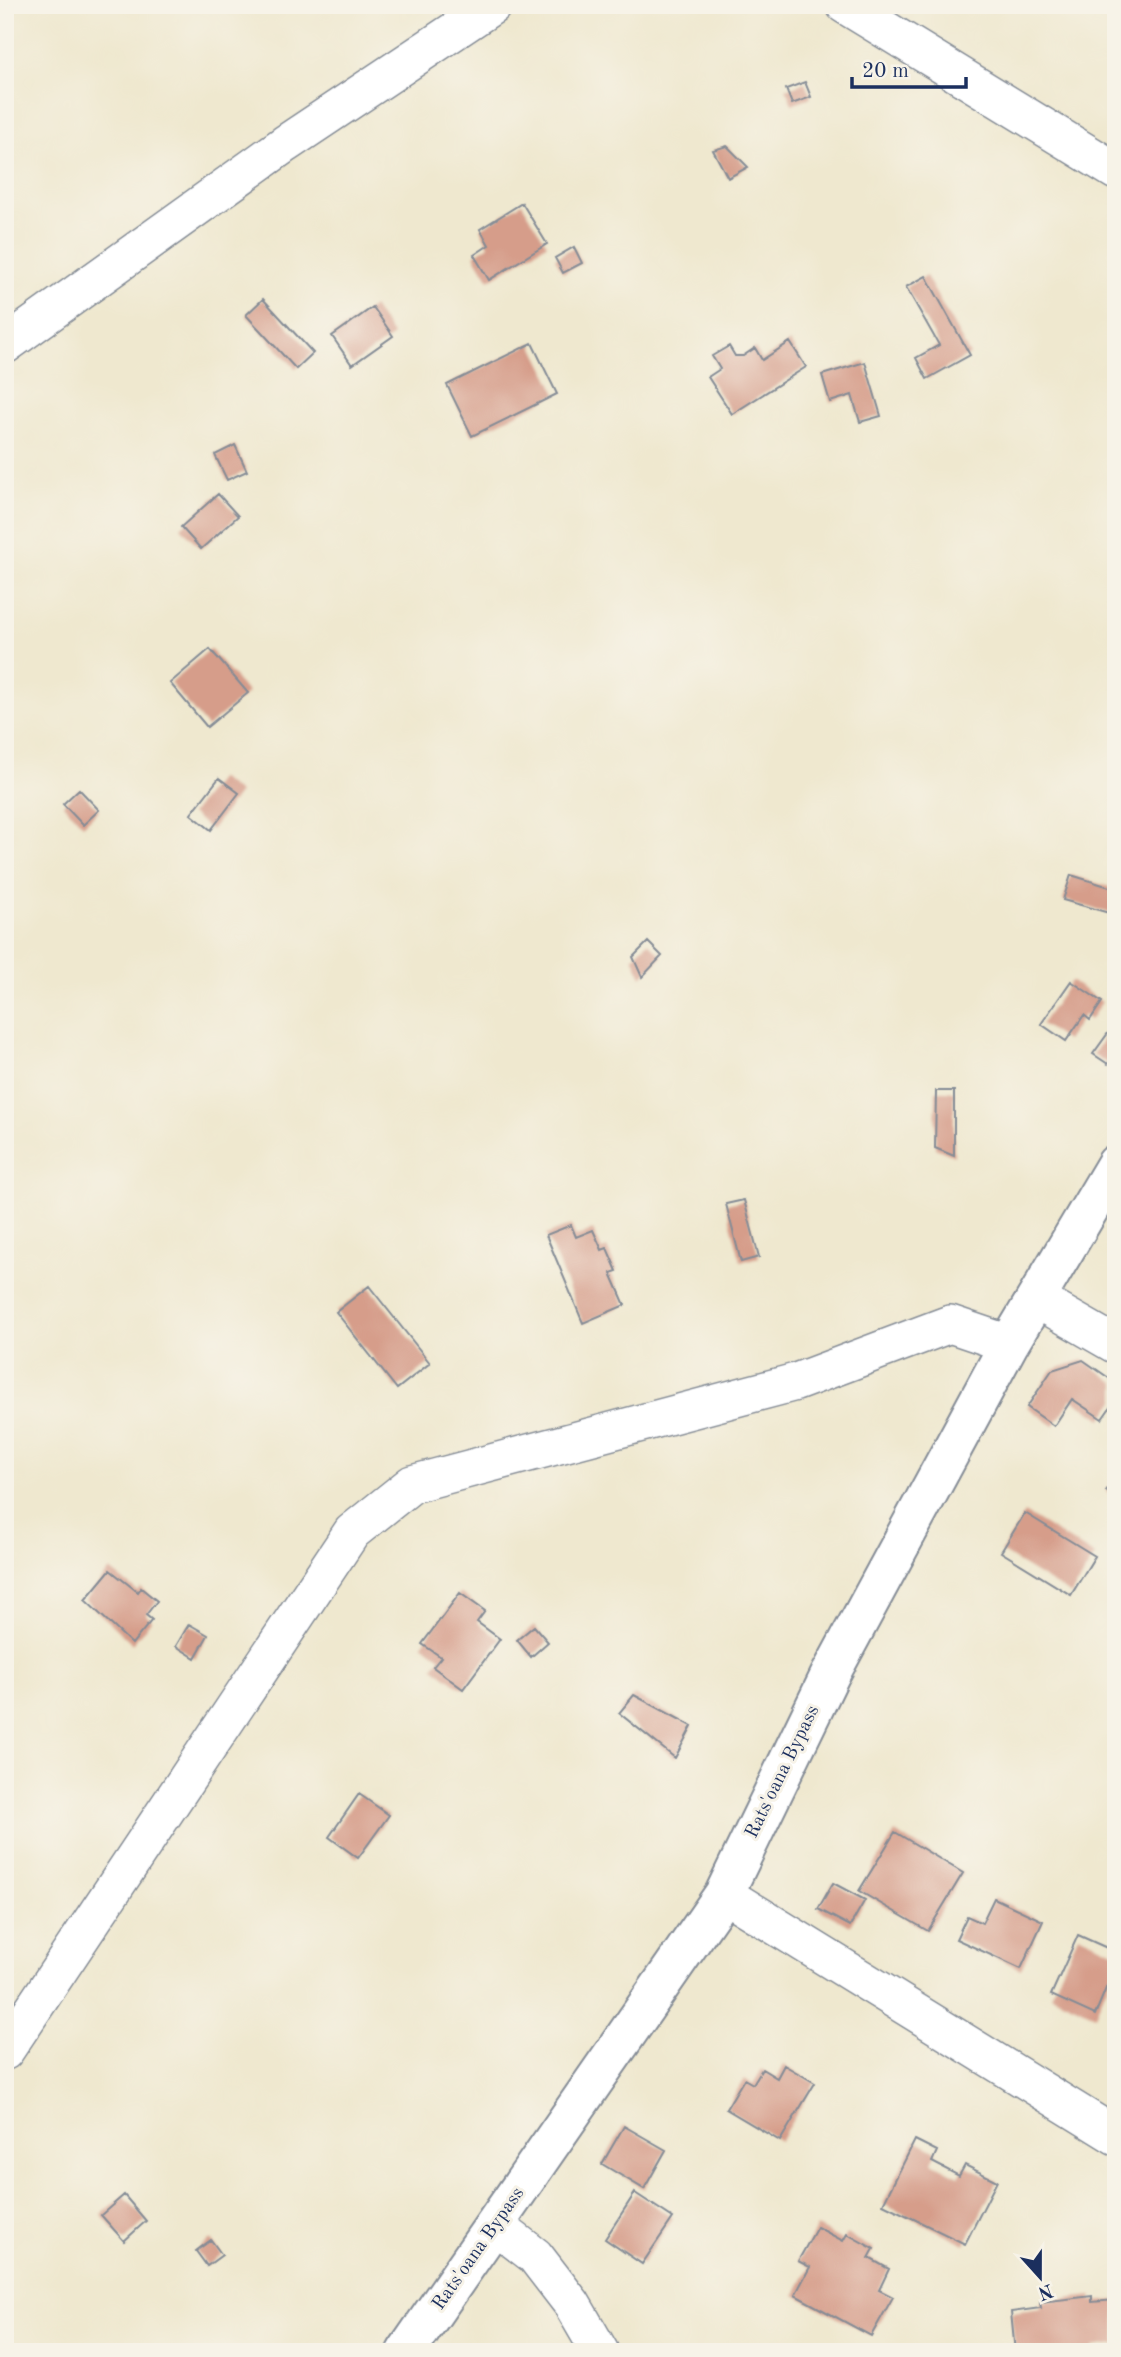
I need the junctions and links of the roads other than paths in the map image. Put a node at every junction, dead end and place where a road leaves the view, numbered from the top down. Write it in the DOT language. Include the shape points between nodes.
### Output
graph roads {
  1 [pos="492,5"];
  2 [pos="845,5"];
  3 [pos="1116,171"];
  4 [pos="5,345"];
  5 [pos="1116,1164"];
  6 [pos="1036,1299"];
  7 [pos="1009,1344"];
  8 [pos="1116,1345"];
  9 [pos="724,1894"];
  10 [pos="5,2051"];
  11 [pos="1116,2137"];
  12 [pos="496,2226"];
  13 [pos="406,2352"];
  14 [pos="600,2352"];
  1 -- 4 [label="street" via="285,144"];
  2 -- 3 [label="street"];
  5 -- 6 [label="street, Rats'oana Bypass"];
  6 -- 7 [label="street, Rats'oana Bypass"];
  6 -- 8 [label="street"];
  7 -- 9 [label="street, Rats'oana Bypass" via="830,1675"];
  7 -- 10 [label="street" via="950,1324 796,1382 412,1484 352,1532"];
  9 -- 11 [label="street"];
  9 -- 12 [label="street, Rats'oana Bypass"];
  12 -- 13 [label="street, Rats'oana Bypass"];
  12 -- 14 [label="street" via="535,2256 572,2304"];
}
